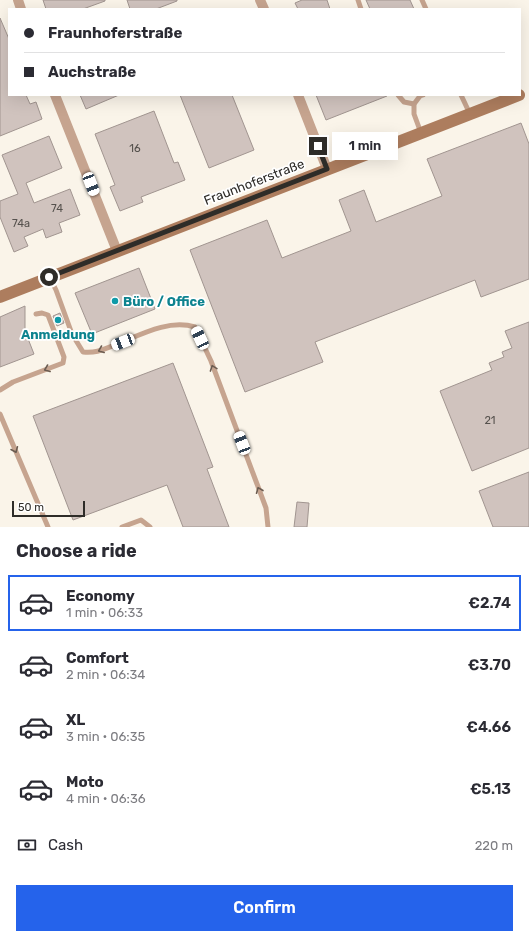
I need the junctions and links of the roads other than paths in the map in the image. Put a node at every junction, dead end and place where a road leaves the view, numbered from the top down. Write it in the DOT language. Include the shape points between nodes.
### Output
graph roads {
  1 [pos="56,96"];
  2 [pos="298,96"];
  3 [pos="399,96"];
  4 [pos="420,96"];
  5 [pos="461,96"];
  6 [pos="517,96"];
  7 [pos="414,104"];
  8 [pos="470,114"];
  9 [pos="421,133"];
  10 [pos="327,169"];
  11 [pos="117,251"];
  12 [pos="49,277"];
  13 [pos="0,296"];
  14 [pos="36,314"];
  15 [pos="0,390"];
  16 [pos="0,414"];
  17 [pos="48,527"];
  18 [pos="122,527"];
  19 [pos="150,527"];
  20 [pos="269,527"];
  1 -- 11 [label="street"];
  2 -- 10 [label="street"];
  3 -- 7 [label="lane" via="404,102"];
  4 -- 7 [label="lane"];
  5 -- 8 [label="lane"];
  6 -- 8 [label="street, Fraunhoferstraße"];
  7 -- 9 [label="lane" via="414,114"];
  8 -- 9 [label="street, Fraunhoferstraße"];
  9 -- 10 [label="street, Fraunhoferstraße"];
  10 -- 11 [label="street, Fraunhoferstraße"];
  11 -- 12 [label="street, Fraunhoferstraße"];
  12 -- 13 [label="street, Fraunhoferstraße"];
  20 -- 12 [label="lane, one-way" via="266,508 211,361 195,327 185,324 158,328 94,353 83,352 72,334"];
  14 -- 15 [label="lane, one-way" via="48,315 64,357 63,363 13,382"];
  16 -- 17 [label="lane, one-way"];
  18 -- 19 [label="lane" via="141,520"];
}
